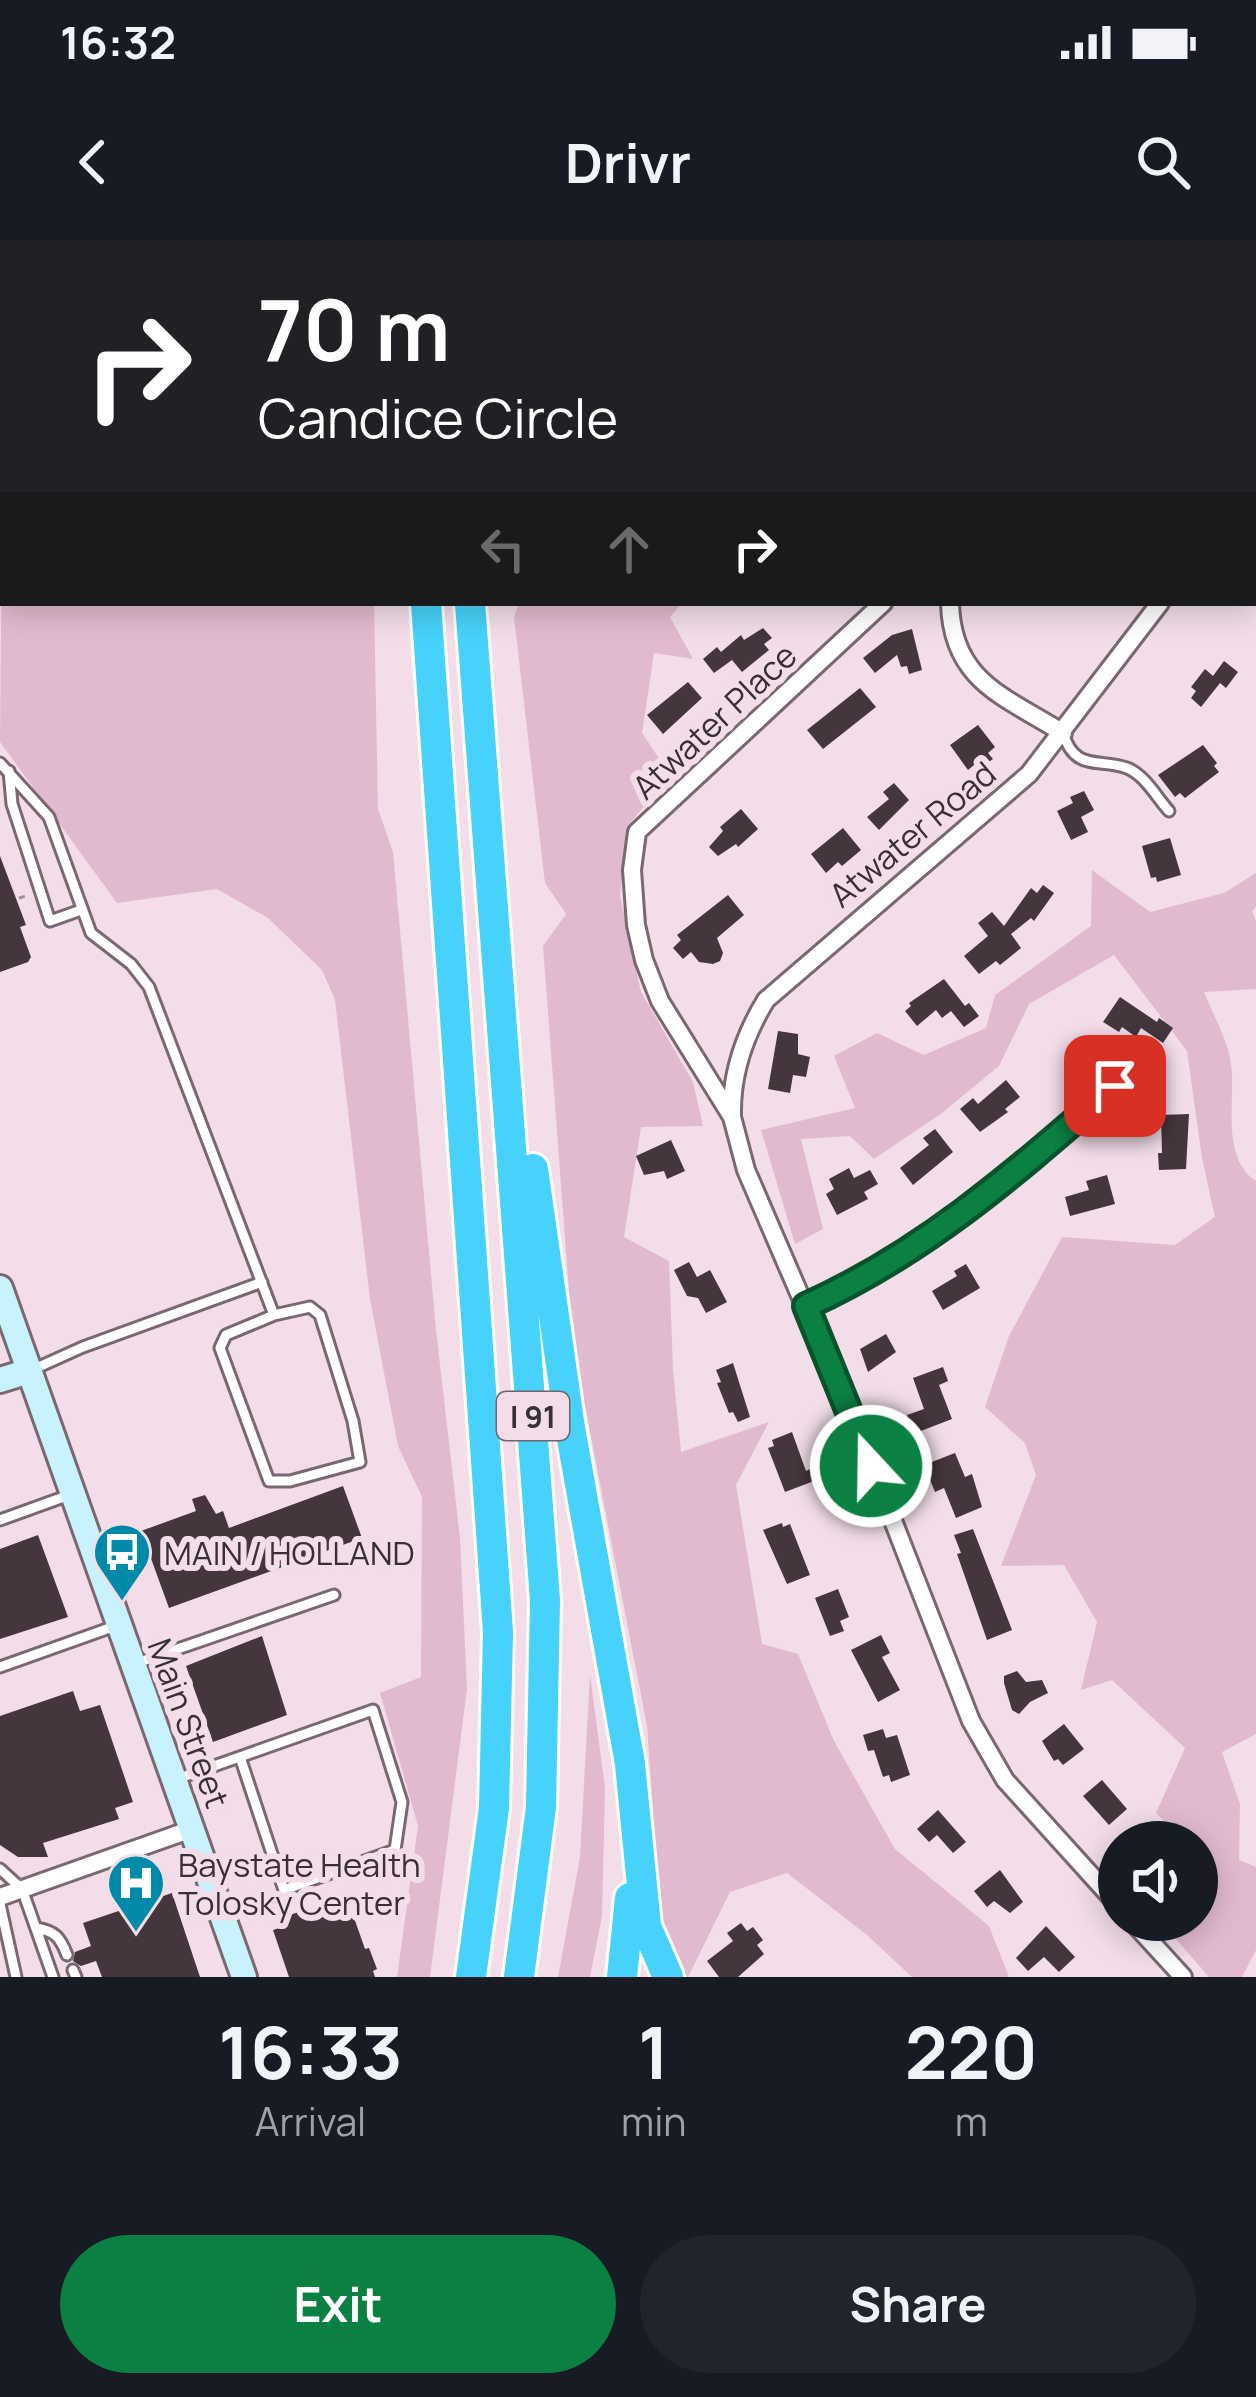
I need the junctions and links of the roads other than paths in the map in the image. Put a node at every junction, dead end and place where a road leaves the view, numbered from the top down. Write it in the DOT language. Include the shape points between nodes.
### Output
graph roads {
  1 [pos="411,606"];
  2 [pos="426,606"];
  3 [pos="470,606"];
  4 [pos="880,606"];
  5 [pos="950,606"];
  6 [pos="1158,606"];
  7 [pos="1063,733"];
  8 [pos="4,767"];
  9 [pos="1168,812"];
  10 [pos="444,878"];
  11 [pos="492,881"];
  12 [pos="81,910"];
  13 [pos="1115,1086"];
  14 [pos="732,1117"];
  15 [pos="262,1282"];
  16 [pos="0,1288"];
  17 [pos="806,1306"];
  18 [pos="274,1316"];
  19 [pos="29,1371"];
  20 [pos="0,1380"];
  21 [pos="72,1494"];
  22 [pos="0,1520"];
  23 [pos="334,1595"];
  24 [pos="118,1625"];
  25 [pos="132,1665"];
  26 [pos="0,1667"];
  27 [pos="240,1757"];
  28 [pos="174,1780"];
  29 [pos="192,1828"];
  30 [pos="634,1832"];
  31 [pos="0,1869"];
  32 [pos="1098,1883"];
  33 [pos="22,1889"];
  34 [pos="0,1900"];
  35 [pos="36,1928"];
  36 [pos="1150,1941"];
  37 [pos="67,1955"];
  38 [pos="521,1964"];
  39 [pos="472,1973"];
  40 [pos="16,1977"];
  41 [pos="53,1977"];
  42 [pos="244,1977"];
  43 [pos="622,1977"];
  44 [pos="668,1977"];
  45 [pos="1183,1977"];
  1 -- 10 [label="highway"];
  2 -- 10 [label="highway, I 91"];
  3 -- 11 [label="highway, I 91"];
  4 -- 14 [label="street, Atwater Place" via="638,832 632,870 644,960 660,1001"];
  5 -- 7 [label="street" via="950,632 969,671"];
  6 -- 7 [label="street, Atwater Road"];
  7 -- 9 [label="lane" via="1085,761 1134,773"];
  7 -- 14 [label="street, Atwater Road" via="973,825 766,1000 731,1087"];
  8 -- 12 [label="lane" via="49,817"];
  8 -- 12 [label="lane" via="50,921"];
  10 -- 39 [label="highway, I 91" via="498,1632 494,1808"];
  11 -- 30 [label="highway" via="567,1407 630,1764"];
  11 -- 38 [label="highway, I 91" via="546,1630 543,1777"];
  12 -- 15 [label="lane" via="91,933 149,987"];
  13 -- 17 [label="street" via="947,1227"];
  14 -- 17 [label="street" via="746,1170"];
  15 -- 18 [label="lane"];
  15 -- 19 [label="lane"];
  16 -- 19 [label="main road, Main Street"];
  17 -- 32 [label="street" via="981,1740 1005,1780"];
  18 -- 18 [label="lane" via="226,1334 220,1348 268,1481 360,1462 320,1316 310,1307"];
  19 -- 20 [label="main road"];
  19 -- 21 [label="main road, Main Street"];
  21 -- 22 [label="lane"];
  21 -- 24 [label="main road, Main Street"];
  23 -- 25 [label="lane"];
  24 -- 25 [label="main road, Main Street"];
  24 -- 26 [label="lane"];
  25 -- 28 [label="main road, Main Street"];
  27 -- 27 [label="lane" via="373,1710 402,1802 394,1850 284,1890"];
  27 -- 28 [label="lane"];
  28 -- 29 [label="main road, Main Street"];
  29 -- 33 [label="street"];
  29 -- 42 [label="main road, Main Street"];
  30 -- 43 [label="highway"];
  30 -- 44 [label="highway" via="646,1926"];
  31 -- 33 [label="lane"];
  33 -- 34 [label="street"];
  33 -- 35 [label="lane"];
  34 -- 40 [label="lane"];
  35 -- 37 [label="lane" via="60,1938"];
  35 -- 41 [label="lane"];
  36 -- 45 [label="street"];
}
